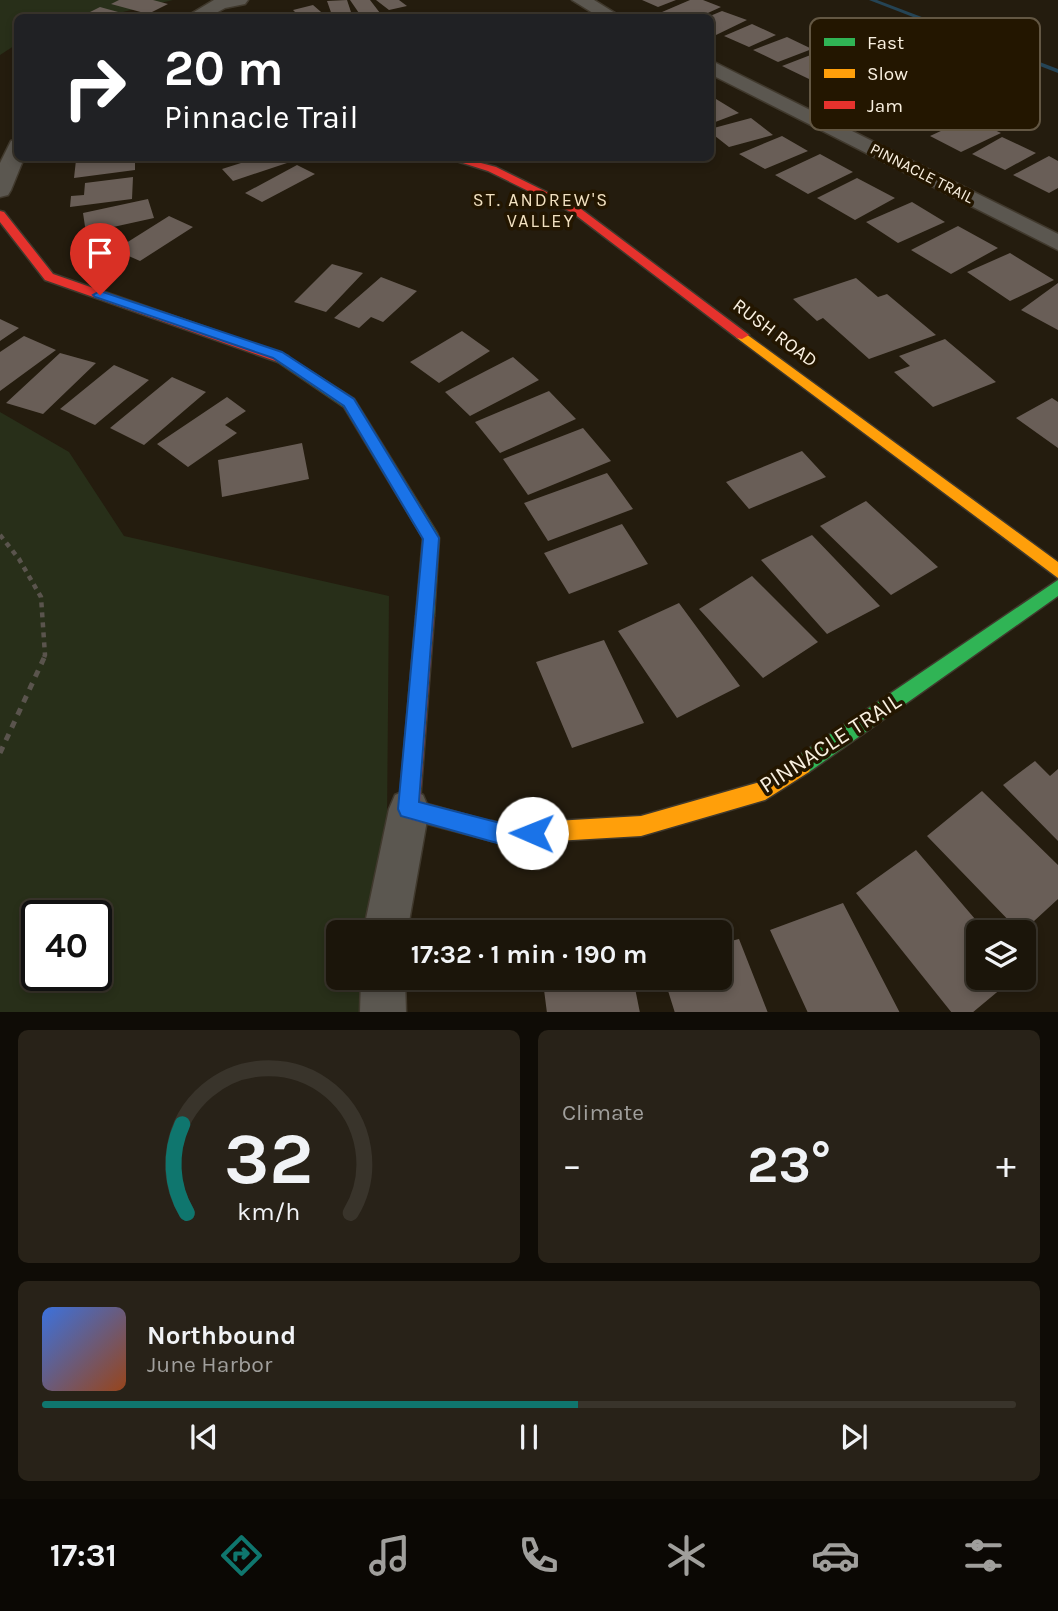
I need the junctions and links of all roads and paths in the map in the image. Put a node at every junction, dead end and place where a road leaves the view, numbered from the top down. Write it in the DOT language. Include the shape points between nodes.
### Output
graph roads {
  1 [pos="239,0"];
  2 [pos="580,0"];
  3 [pos="200,14"];
  4 [pos="604,14"];
  5 [pos="714,68"];
  6 [pos="810,117"];
  7 [pos="836,130"];
  8 [pos="14,155"];
  9 [pos="463,161"];
  10 [pos="0,190"];
  11 [pos="0,215"];
  12 [pos="1058,243"];
  13 [pos="0,535"];
  14 [pos="1058,570"];
  15 [pos="1058,587"];
  16 [pos="0,753"];
  17 [pos="409,809"];
  18 [pos="388,920"];
  19 [pos="383,990"];
  20 [pos="383,1012"];
  1 -- 3 [label="street"];
  2 -- 4 [label="street"];
  5 -- 6 [label="street, PINNACLE TRAIL"];
  7 -- 12 [label="street, PINNACLE TRAIL"];
  8 -- 10 [label="street"];
  9 -- 14 [label="street, RUSH ROAD" via="492,169 576,211"];
  11 -- 17 [label="street" via="49,277 278,355 349,403 431,538"];
  13 -- 16 [label="path" via="29,573 40,597 45,656"];
  15 -- 17 [label="street, PINNACLE TRAIL" via="765,790 641,826 504,834"];
  17 -- 18 [label="street"];
  19 -- 20 [label="street"];
}
